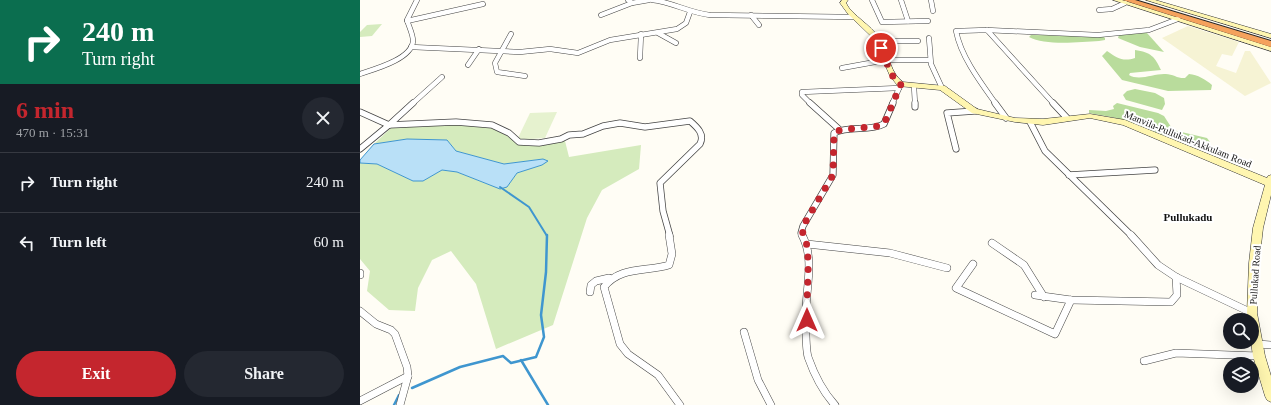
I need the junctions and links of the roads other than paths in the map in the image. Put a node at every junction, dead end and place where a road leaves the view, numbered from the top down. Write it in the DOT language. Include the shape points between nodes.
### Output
graph roads {
  1 [pos="417,0"];
  2 [pos="628,0"];
  3 [pos="650,0"];
  4 [pos="845,0"];
  5 [pos="872,0"];
  6 [pos="901,0"];
  7 [pos="932,0"];
  8 [pos="1116,0"];
  9 [pos="1139,0"];
  10 [pos="1149,0"];
  11 [pos="1126,1"];
  12 [pos="632,3"];
  13 [pos="483,4"];
  14 [pos="1099,10"];
  15 [pos="933,11"];
  16 [pos="690,12"];
  17 [pos="751,15"];
  18 [pos="601,16"];
  19 [pos="854,16"];
  20 [pos="1178,19"];
  21 [pos="408,21"];
  22 [pos="908,21"];
  23 [pos="928,21"];
  24 [pos="759,25"];
  25 [pos="987,30"];
  26 [pos="658,33"];
  27 [pos="511,34"];
  28 [pos="641,34"];
  29 [pos="1271,36"];
  30 [pos="929,38"];
  31 [pos="1271,40"];
  32 [pos="878,41"];
  33 [pos="918,42"];
  34 [pos="676,43"];
  35 [pos="1271,44"];
  36 [pos="411,47"];
  37 [pos="479,49"];
  38 [pos="1271,49"];
  39 [pos="501,50"];
  40 [pos="640,58"];
  41 [pos="886,60"];
  42 [pos="930,60"];
  43 [pos="468,65"];
  44 [pos="842,68"];
  45 [pos="360,74"];
  46 [pos="525,76"];
  47 [pos="442,77"];
  48 [pos="900,86"];
  49 [pos="914,86"];
  50 [pos="942,88"];
  51 [pos="915,107"];
  52 [pos="975,111"];
  53 [pos="360,112"];
  54 [pos="1006,118"];
  55 [pos="1067,118"];
  56 [pos="1030,122"];
  57 [pos="389,125"];
  58 [pos="840,130"];
  59 [pos="956,149"];
  60 [pos="360,150"];
  61 [pos="1155,170"];
  62 [pos="1070,175"];
  63 [pos="1270,180"];
  64 [pos="1269,195"];
  65 [pos="992,242"];
  66 [pos="807,244"];
  67 [pos="973,264"];
  68 [pos="947,268"];
  69 [pos="1176,277"];
  70 [pos="609,278"];
  71 [pos="590,292"];
  72 [pos="1035,295"];
  73 [pos="1044,297"];
  74 [pos="1071,300"];
  75 [pos="360,311"];
  76 [pos="1252,313"];
  77 [pos="744,332"];
  78 [pos="1259,344"];
  79 [pos="1271,345"];
  80 [pos="1258,349"];
  81 [pos="1259,356"];
  82 [pos="1144,361"];
  83 [pos="408,376"];
  84 [pos="1270,391"];
  85 [pos="360,401"];
  86 [pos="400,405"];
  87 [pos="680,405"];
  88 [pos="771,405"];
  89 [pos="835,405"];
  1 -- 21 [label="street"];
  2 -- 12 [label="street"];
  3 -- 12 [label="street"];
  3 -- 16 [label="street"];
  4 -- 19 [label="street" via="844,5"];
  5 -- 22 [label="street" via="882,22"];
  6 -- 22 [label="street"];
  7 -- 15 [label="street"];
  8 -- 11 [label="street"];
  9 -- 31 [label="highway"];
  10 -- 29 [label="street"];
  11 -- 14 [label="street" via="1112,9"];
  11 -- 20 [label="street"];
  11 -- 35 [label="highway"];
  12 -- 18 [label="street"];
  13 -- 21 [label="street"];
  16 -- 17 [label="street"];
  16 -- 26 [label="street" via="686,23 677,29"];
  17 -- 19 [label="street" via="828,18"];
  17 -- 24 [label="street"];
  19 -- 32 [label="street"];
  20 -- 25 [label="street" via="1149,30 1098,36"];
  20 -- 38 [label="street"];
  21 -- 36 [label="street" via="414,41"];
  22 -- 23 [label="street"];
  25 -- 54 [label="street" via="965,29 956,31 955,35"];
  25 -- 55 [label="street"];
  26 -- 28 [label="street"];
  26 -- 34 [label="street"];
  27 -- 39 [label="street"];
  28 -- 39 [label="street" via="610,40 578,53 550,49 520,52"];
  28 -- 40 [label="street"];
  30 -- 42 [label="street"];
  32 -- 33 [label="street"];
  32 -- 41 [label="street"];
  36 -- 37 [label="street"];
  36 -- 45 [label="street" via="407,53 391,63"];
  37 -- 39 [label="street"];
  37 -- 43 [label="street"];
  39 -- 46 [label="street" via="495,64 497,72"];
  41 -- 42 [label="street"];
  41 -- 44 [label="street"];
  41 -- 48 [label="street"];
  42 -- 50 [label="street"];
  47 -- 57 [label="street"];
  48 -- 49 [label="street"];
  48 -- 58 [label="street" via="884,124"];
  48 -- 58 [label="street" via="802,92 805,99"];
  49 -- 50 [label="street"];
  49 -- 51 [label="street"];
  50 -- 52 [label="street, Manvila-Pullukad-Akkulam Road"];
  52 -- 54 [label="street, Manvila-Pullukad-Akkulam Road"];
  52 -- 59 [label="street" via="947,113"];
  53 -- 57 [label="street"];
  54 -- 56 [label="street, Manvila-Pullukad-Akkulam Road"];
  55 -- 56 [label="street, Manvila-Pullukad-Akkulam Road"];
  55 -- 63 [label="street, Manvila-Pullukad-Akkulam Road" via="1097,117 1125,123"];
  56 -- 62 [label="street" via="1045,151"];
  57 -- 60 [label="street"];
  57 -- 70 [label="street" via="456,122 492,125 509,133 519,142 539,143 620,124 654,127 690,122 699,128 702,140 697,149 679,162 660,183 672,260 666,267 617,273"];
  58 -- 66 [label="street" via="834,133 833,175 803,226 801,233"];
  61 -- 62 [label="street"];
  62 -- 69 [label="street" via="1158,265"];
  63 -- 64 [label="street, Pullukad Road"];
  64 -- 76 [label="street, Pullukad Road" via="1258,235"];
  65 -- 73 [label="street" via="1024,265"];
  66 -- 68 [label="street" via="890,253"];
  66 -- 89 [label="street" via="808,356 825,394"];
  67 -- 74 [label="street" via="956,288 1055,334"];
  69 -- 74 [label="street" via="1177,295 1171,302"];
  69 -- 76 [label="street"];
  70 -- 71 [label="street" via="596,281 591,285"];
  70 -- 87 [label="street" via="604,287 620,344 628,354 658,375"];
  72 -- 73 [label="street"];
  73 -- 74 [label="street"];
  75 -- 83 [label="street" via="376,324 395,334"];
  77 -- 88 [label="street" via="758,380"];
  78 -- 79 [label="street"];
  80 -- 81 [label="street, Pullukad Road"];
  81 -- 82 [label="street" via="1176,352"];
  81 -- 84 [label="street, Pullukad Road"];
  83 -- 85 [label="street"];
  83 -- 86 [label="street"];
}
